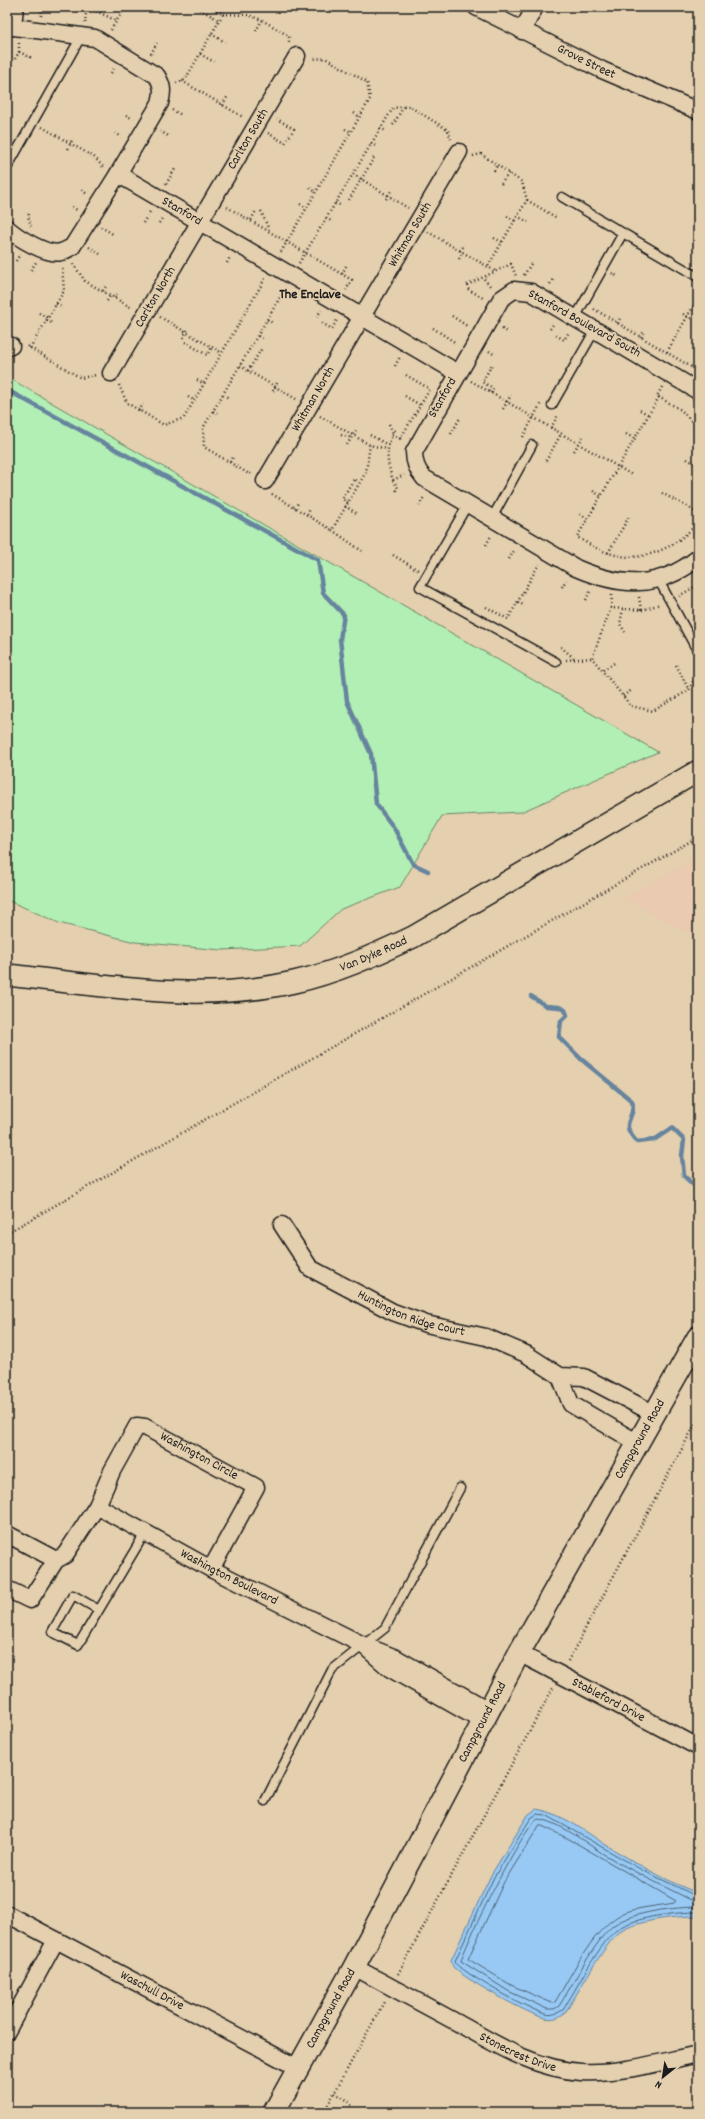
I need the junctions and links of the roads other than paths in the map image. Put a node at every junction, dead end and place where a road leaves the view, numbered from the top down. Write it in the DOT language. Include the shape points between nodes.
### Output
graph roads {
  1 [pos="15,7"];
  2 [pos="476,7"];
  3 [pos="535,7"];
  4 [pos="83,26"];
  5 [pos="522,30"];
  6 [pos="13,31"];
  7 [pos="299,53"];
  8 [pos="698,110"];
  9 [pos="461,151"];
  10 [pos="7,168"];
  11 [pos="113,173"];
  12 [pos="562,197"];
  13 [pos="200,222"];
  14 [pos="7,228"];
  15 [pos="623,234"];
  16 [pos="698,277"];
  17 [pos="362,317"];
  18 [pos="569,326"];
  19 [pos="595,330"];
  20 [pos="462,375"];
  21 [pos="110,376"];
  22 [pos="698,391"];
  23 [pos="552,405"];
  24 [pos="532,445"];
  25 [pos="265,480"];
  26 [pos="468,504"];
  27 [pos="492,518"];
  28 [pos="698,558"];
  29 [pos="658,579"];
  30 [pos="698,652"];
  31 [pos="558,660"];
  32 [pos="698,771"];
  33 [pos="7,975"];
  34 [pos="282,1225"];
  35 [pos="698,1337"];
  36 [pos="560,1376"];
  37 [pos="655,1414"];
  38 [pos="638,1443"];
  39 [pos="460,1488"];
  40 [pos="97,1506"];
  41 [pos="145,1533"];
  42 [pos="7,1534"];
  43 [pos="56,1560"];
  44 [pos="211,1569"];
  45 [pos="7,1589"];
  46 [pos="99,1610"];
  47 [pos="363,1646"];
  48 [pos="519,1652"];
  49 [pos="487,1717"];
  50 [pos="698,1747"];
  51 [pos="265,1800"];
  52 [pos="7,1914"];
  53 [pos="56,1940"];
  54 [pos="354,1967"];
  55 [pos="7,2031"];
  56 [pos="698,2054"];
  57 [pos="298,2068"];
  58 [pos="274,2112"];
  1 -- 6 [label="street"];
  2 -- 5 [label="street, Grove Street"];
  3 -- 5 [label="street"];
  4 -- 6 [label="street"];
  4 -- 10 [label="lane"];
  4 -- 11 [label="street" via="95,38 157,76 162,83 160,103"];
  5 -- 8 [label="street, Grove Street" via="602,70"];
  7 -- 13 [label="street, Carlton South"];
  9 -- 17 [label="street, Whitman South"];
  11 -- 13 [label="street, Stanford"];
  11 -- 14 [label="street" via="72,247 60,253 46,251"];
  12 -- 15 [label="lane"];
  13 -- 17 [label="street, Stanford"];
  13 -- 21 [label="street, Carlton North"];
  15 -- 16 [label="lane"];
  15 -- 18 [label="lane"];
  17 -- 20 [label="street, Stanford"];
  17 -- 25 [label="street, Whitman North"];
  18 -- 19 [label="street, Stanford Boulevard South"];
  18 -- 20 [label="street, Stanford Boulevard South" via="531,292 514,290 501,299"];
  19 -- 22 [label="street, Stanford Boulevard South"];
  19 -- 23 [label="lane"];
  20 -- 26 [label="street, Stanford" via="417,443 414,461 424,478"];
  24 -- 27 [label="lane"];
  26 -- 27 [label="street, Stanford"];
  26 -- 31 [label="lane" via="420,588"];
  27 -- 29 [label="street, Stanford" via="576,568 600,578 617,582"];
  28 -- 29 [label="street, Stanford" via="680,570"];
  29 -- 30 [label="lane"];
  32 -- 33 [label="street, Van Dyke Road" via="413,937 371,957 294,982 235,991 166,992 90,986"];
  34 -- 36 [label="street, Huntington Ridge Court" via="310,1268 393,1312 426,1324 486,1337 526,1354"];
  35 -- 37 [label="street, Campground Road"];
  36 -- 37 [label="street" via="584,1377"];
  36 -- 38 [label="street" via="571,1404"];
  37 -- 38 [label="street, Campground Road"];
  38 -- 48 [label="street, Campground Road"];
  39 -- 47 [label="lane" via="385,1628"];
  40 -- 41 [label="street, Washington Boulevard"];
  40 -- 43 [label="street" via="65,1555"];
  40 -- 44 [label="street, Washington Circle" via="112,1471 138,1426 145,1427 256,1487"];
  41 -- 44 [label="street, Washington Boulevard"];
  41 -- 46 [label="lane"];
  42 -- 43 [label="street"];
  43 -- 45 [label="street" via="30,1600"];
  44 -- 47 [label="street, Washington Boulevard"];
  46 -- 46 [label="lane" via="78,1646 52,1632 73,1595"];
  47 -- 49 [label="street, Washington Boulevard" via="389,1668"];
  47 -- 51 [label="lane" via="332,1670"];
  48 -- 49 [label="street, Campground Road"];
  48 -- 50 [label="street, Stableford Drive" via="558,1680"];
  49 -- 54 [label="street, Campground Road"];
  52 -- 53 [label="street, Waschull Drive"];
  53 -- 55 [label="street"];
  53 -- 57 [label="street, Waschull Drive"];
  54 -- 56 [label="street, Stonecrest Drive" via="503,2048 542,2065 561,2070 624,2070"];
  54 -- 57 [label="street, Campground Road"];
  57 -- 58 [label="street, Campground Road"];
}
